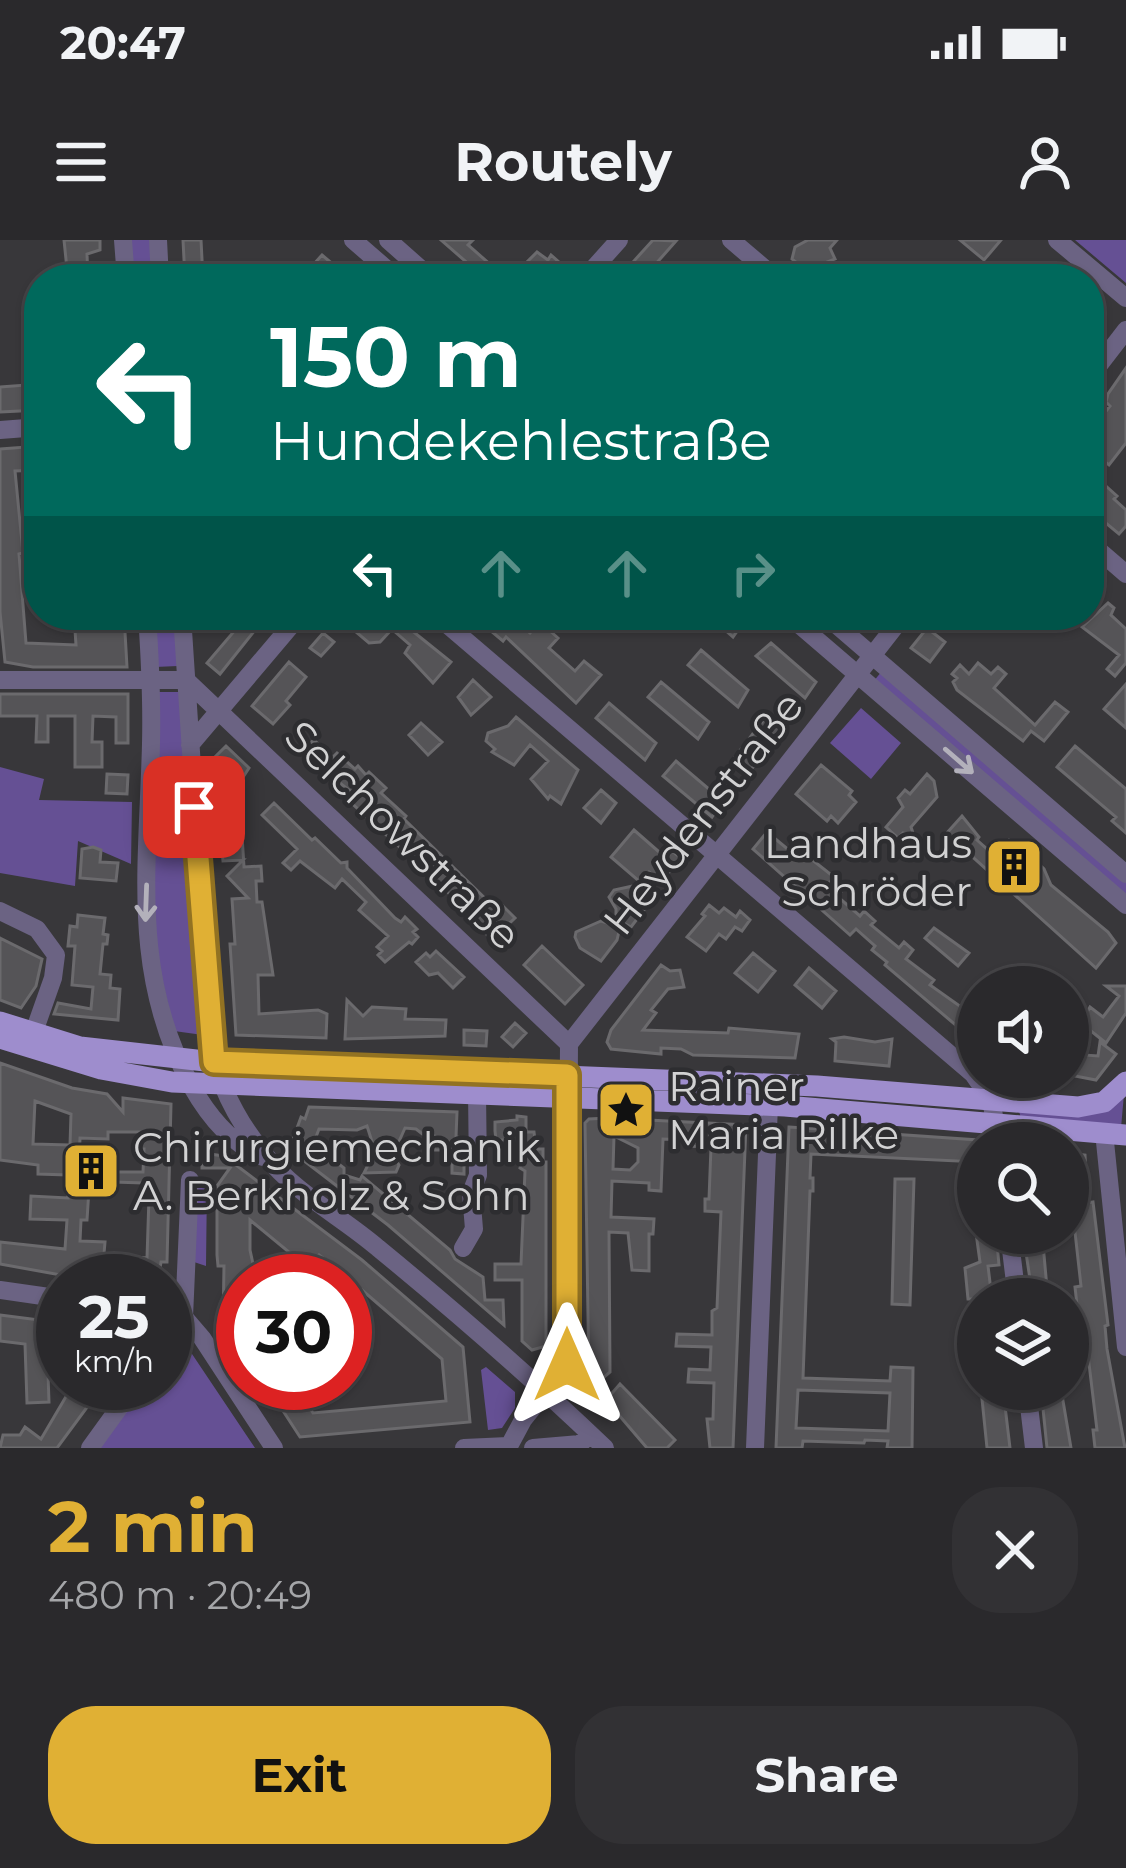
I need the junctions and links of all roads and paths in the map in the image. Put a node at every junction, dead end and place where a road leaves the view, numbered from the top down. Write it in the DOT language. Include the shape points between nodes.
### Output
graph roads {
  1 [pos="353,240"];
  2 [pos="388,240"];
  3 [pos="619,240"];
  4 [pos="731,240"];
  5 [pos="1057,240"];
  6 [pos="381,264"];
  7 [pos="416,264"];
  8 [pos="597,264"];
  9 [pos="759,264"];
  10 [pos="1086,264"];
  11 [pos="1126,331"];
  12 [pos="1104,359"];
  13 [pos="148,630"];
  14 [pos="183,630"];
  15 [pos="287,630"];
  16 [pos="454,630"];
  17 [pos="806,630"];
  18 [pos="842,630"];
  19 [pos="892,630"];
  20 [pos="872,656"];
  21 [pos="857,674"];
  22 [pos="0,680"];
  23 [pos="151,680"];
  24 [pos="186,680"];
  25 [pos="221,710"];
  26 [pos="190,745"];
  27 [pos="717,855"];
  28 [pos="1126,874"];
  29 [pos="1126,905"];
  30 [pos="0,911"];
  31 [pos="0,1022"];
  32 [pos="0,1038"];
  33 [pos="30,1041"];
  34 [pos="177,1058"];
  35 [pos="214,1062"];
  36 [pos="568,1069"];
  37 [pos="1126,1082"];
  38 [pos="190,1084"];
  39 [pos="221,1084"];
  40 [pos="477,1092"];
  41 [pos="769,1105"];
  42 [pos="995,1122"];
  43 [pos="1115,1133"];
  44 [pos="268,1159"];
  45 [pos="190,1180"];
  46 [pos="463,1248"];
  47 [pos="187,1254"];
  48 [pos="0,1290"];
  49 [pos="36,1295"];
  50 [pos="192,1326"];
  51 [pos="1126,1347"];
  52 [pos="546,1393"];
  53 [pos="117,1410"];
  54 [pos="1029,1410"];
  55 [pos="598,1441"];
  56 [pos="508,1447"];
  57 [pos="90,1448"];
  58 [pos="274,1448"];
  59 [pos="464,1448"];
  60 [pos="533,1448"];
  61 [pos="755,1448"];
  62 [pos="1034,1448"];
  1 -- 6 [label="street"];
  2 -- 7 [label="street"];
  3 -- 8 [label="street"];
  4 -- 9 [label="street"];
  5 -- 10 [label="street"];
  11 -- 12 [label="street"];
  13 -- 23 [label="street"];
  14 -- 24 [label="street"];
  15 -- 25 [label="street"];
  16 -- 27 [label="street"];
  17 -- 21 [label="street"];
  18 -- 20 [label="street"];
  19 -- 20 [label="street, Heydenstraße"];
  20 -- 21 [label="street, Heydenstraße"];
  20 -- 28 [label="street"];
  21 -- 27 [label="street, Heydenstraße"];
  21 -- 29 [label="street, one-way"];
  22 -- 23 [label="street"];
  23 -- 24 [label="street"];
  23 -- 34 [label="street, one-way" via="146,946"];
  24 -- 25 [label="street, Selchowstraße"];
  24 -- 26 [label="street"];
  25 -- 26 [label="street"];
  25 -- 36 [label="street, Selchowstraße"];
  26 -- 35 [label="street"];
  27 -- 36 [label="street, Heydenstraße"];
  27 -- 42 [label="street" via="974,1074"];
  30 -- 33 [label="street" via="37,929 56,955"];
  31 -- 33 [label="main road"];
  32 -- 33 [label="main road"];
  33 -- 34 [label="main road"];
  33 -- 38 [label="main road" via="101,1070"];
  34 -- 35 [label="main road"];
  34 -- 38 [label="street"];
  35 -- 36 [label="main road"];
  35 -- 39 [label="street"];
  36 -- 40 [label="main road"];
  36 -- 41 [label="main road"];
  36 -- 42 [label="main road" via="817,1086"];
  36 -- 52 [label="street" via="567,1365"];
  37 -- 42 [label="main road" via="1092,1106"];
  38 -- 39 [label="main road"];
  38 -- 44 [label="street" via="224,1131"];
  39 -- 40 [label="main road"];
  39 -- 44 [label="street"];
  40 -- 46 [label="street" via="474,1228"];
  41 -- 42 [label="main road"];
  41 -- 61 [label="street"];
  43 -- 51 [label="street"];
  44 -- 52 [label="street"];
  45 -- 47 [label="street"];
  48 -- 49 [label="street"];
  50 -- 58 [label="street"];
  52 -- 55 [label="street"];
  52 -- 56 [label="street"];
  53 -- 57 [label="street"];
  54 -- 62 [label="street"];
  55 -- 60 [label="street"];
  56 -- 59 [label="street"];
}
